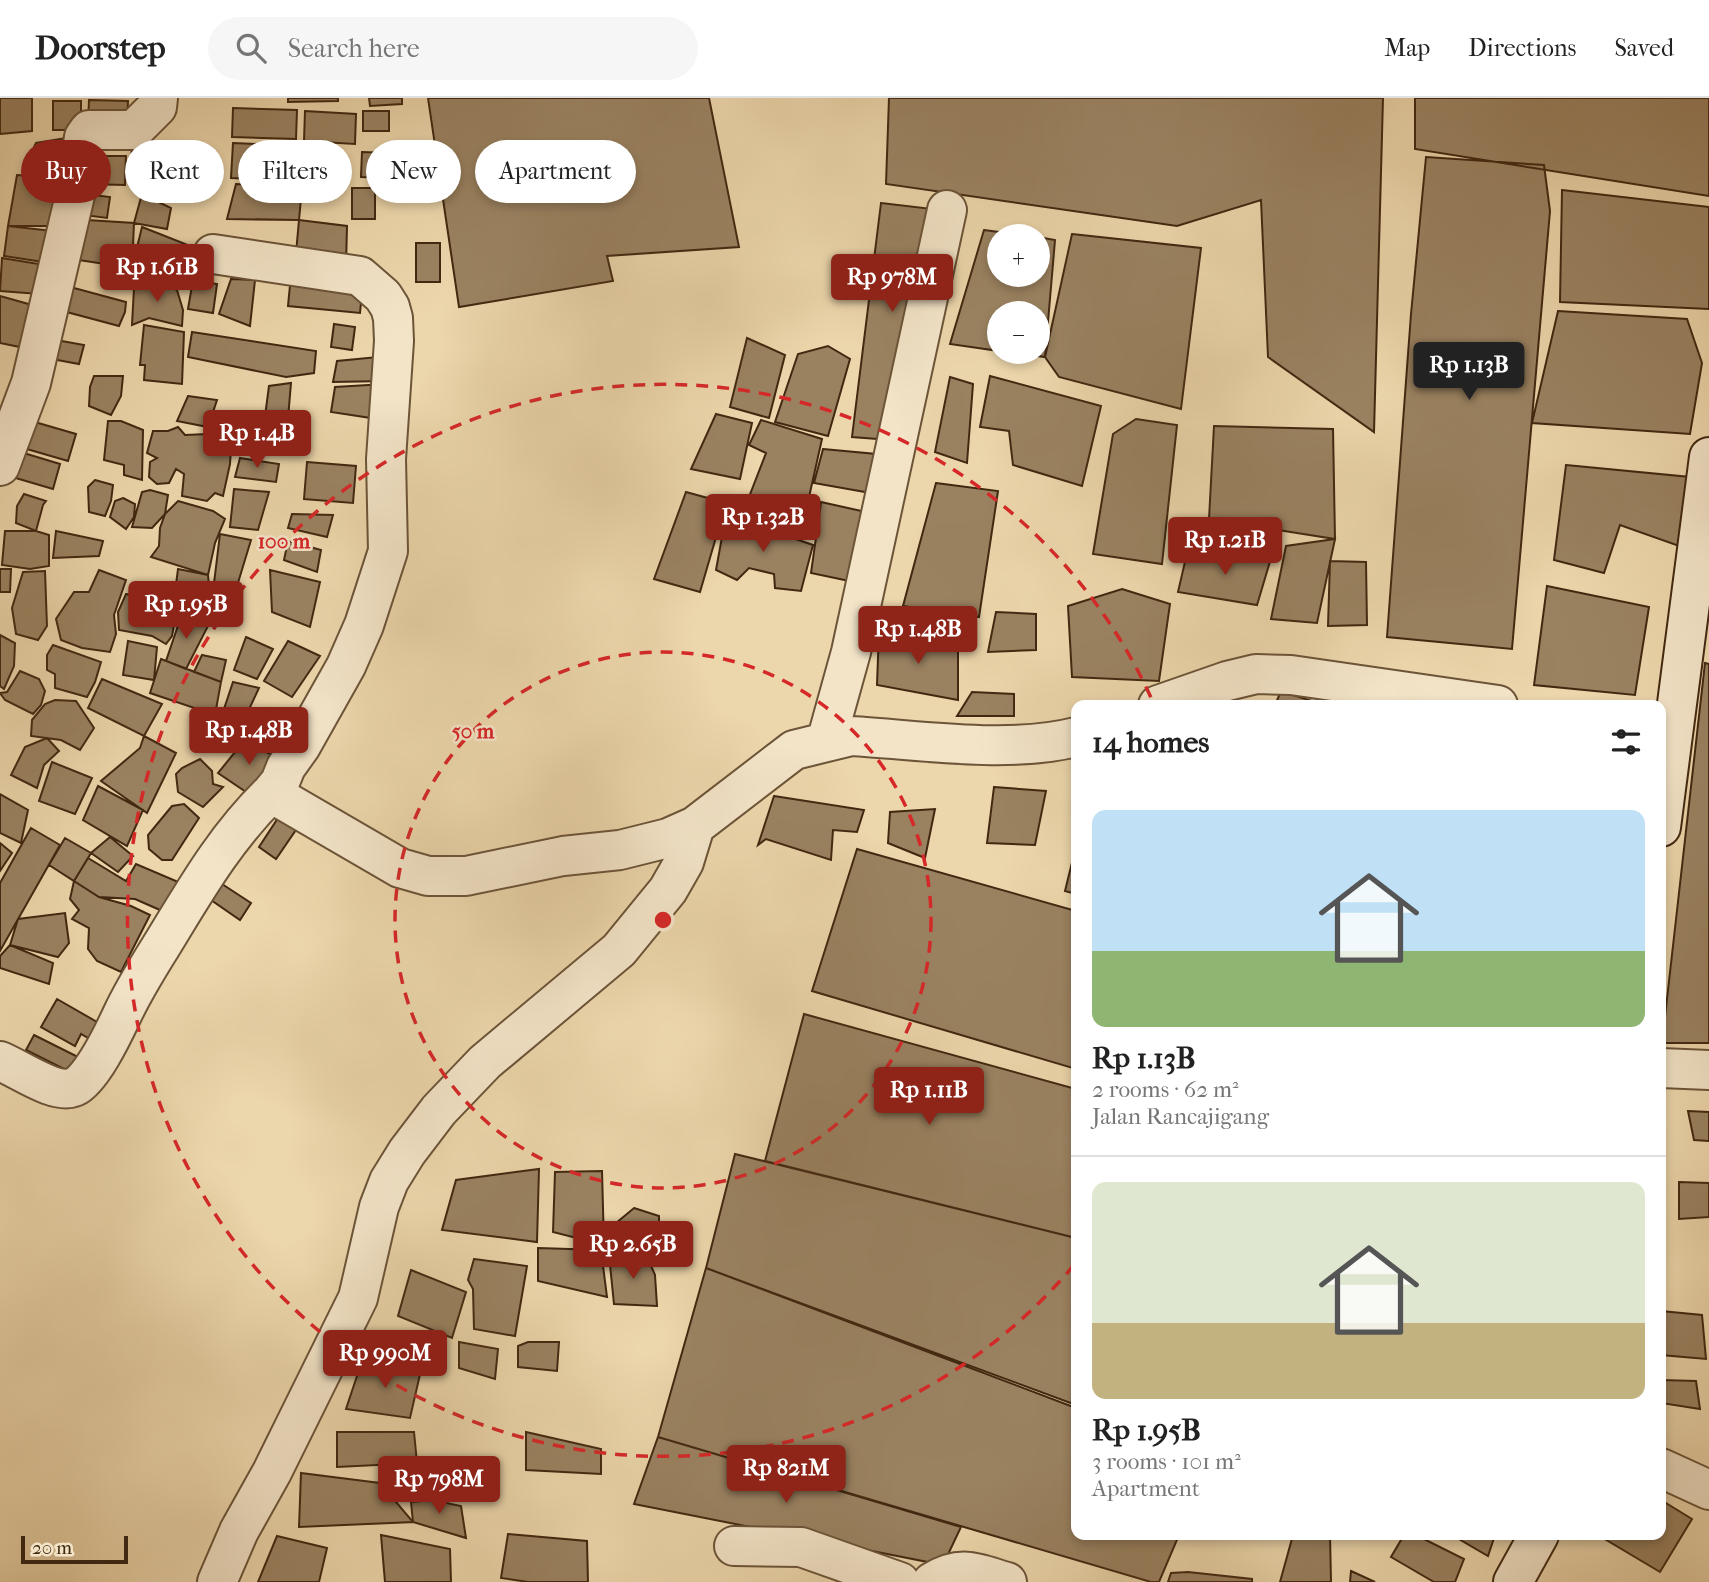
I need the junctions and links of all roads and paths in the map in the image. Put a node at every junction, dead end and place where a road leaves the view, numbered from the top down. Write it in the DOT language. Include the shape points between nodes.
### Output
graph roads {
  1 [pos="158,98"];
  2 [pos="947,210"];
  3 [pos="212,254"];
  4 [pos="1709,457"];
  5 [pos="0,466"];
  6 [pos="1172,700"];
  7 [pos="1464,700"];
  8 [pos="1667,714"];
  9 [pos="1666,733"];
  10 [pos="1071,738"];
  11 [pos="826,742"];
  12 [pos="271,793"];
  13 [pos="695,826"];
  14 [pos="0,1061"];
  15 [pos="1666,1068"];
  16 [pos="1709,1070"];
  17 [pos="1666,1470"];
  18 [pos="1709,1490"];
  19 [pos="1536,1540"];
  20 [pos="734,1546"];
  21 [pos="217,1582"];
  22 [pos="900,1582"];
  23 [pos="932,1582"];
  24 [pos="1007,1582"];
  25 [pos="1513,1582"];
  1 -- 5 [label="street" via="158,107 134,130 89,130 83,137 76,191 31,383"];
  2 -- 11 [label="street"];
  3 -- 12 [label="street" via="360,276 383,296 393,318 386,459 388,551 346,666"];
  4 -- 8 [label="street"];
  6 -- 7 [label="street" via="1256,674"];
  8 -- 9 [label="street"];
  10 -- 11 [label="street" via="1010,745 851,736"];
  11 -- 13 [label="street" via="794,751"];
  12 -- 13 [label="street" via="400,868 435,877 620,850"];
  12 -- 14 [label="street" via="246,818 197,885 142,973 108,1045 82,1080 74,1087 50,1085"];
  13 -- 21 [label="street" via="684,862 668,890 618,950 485,1062 407,1152 379,1207 358,1298"];
  15 -- 16 [label="street"];
  17 -- 18 [label="street"];
  19 -- 25 [label="street"];
  20 -- 22 [label="street" via="801,1547"];
  23 -- 24 [label="street" via="965,1570"];
}
